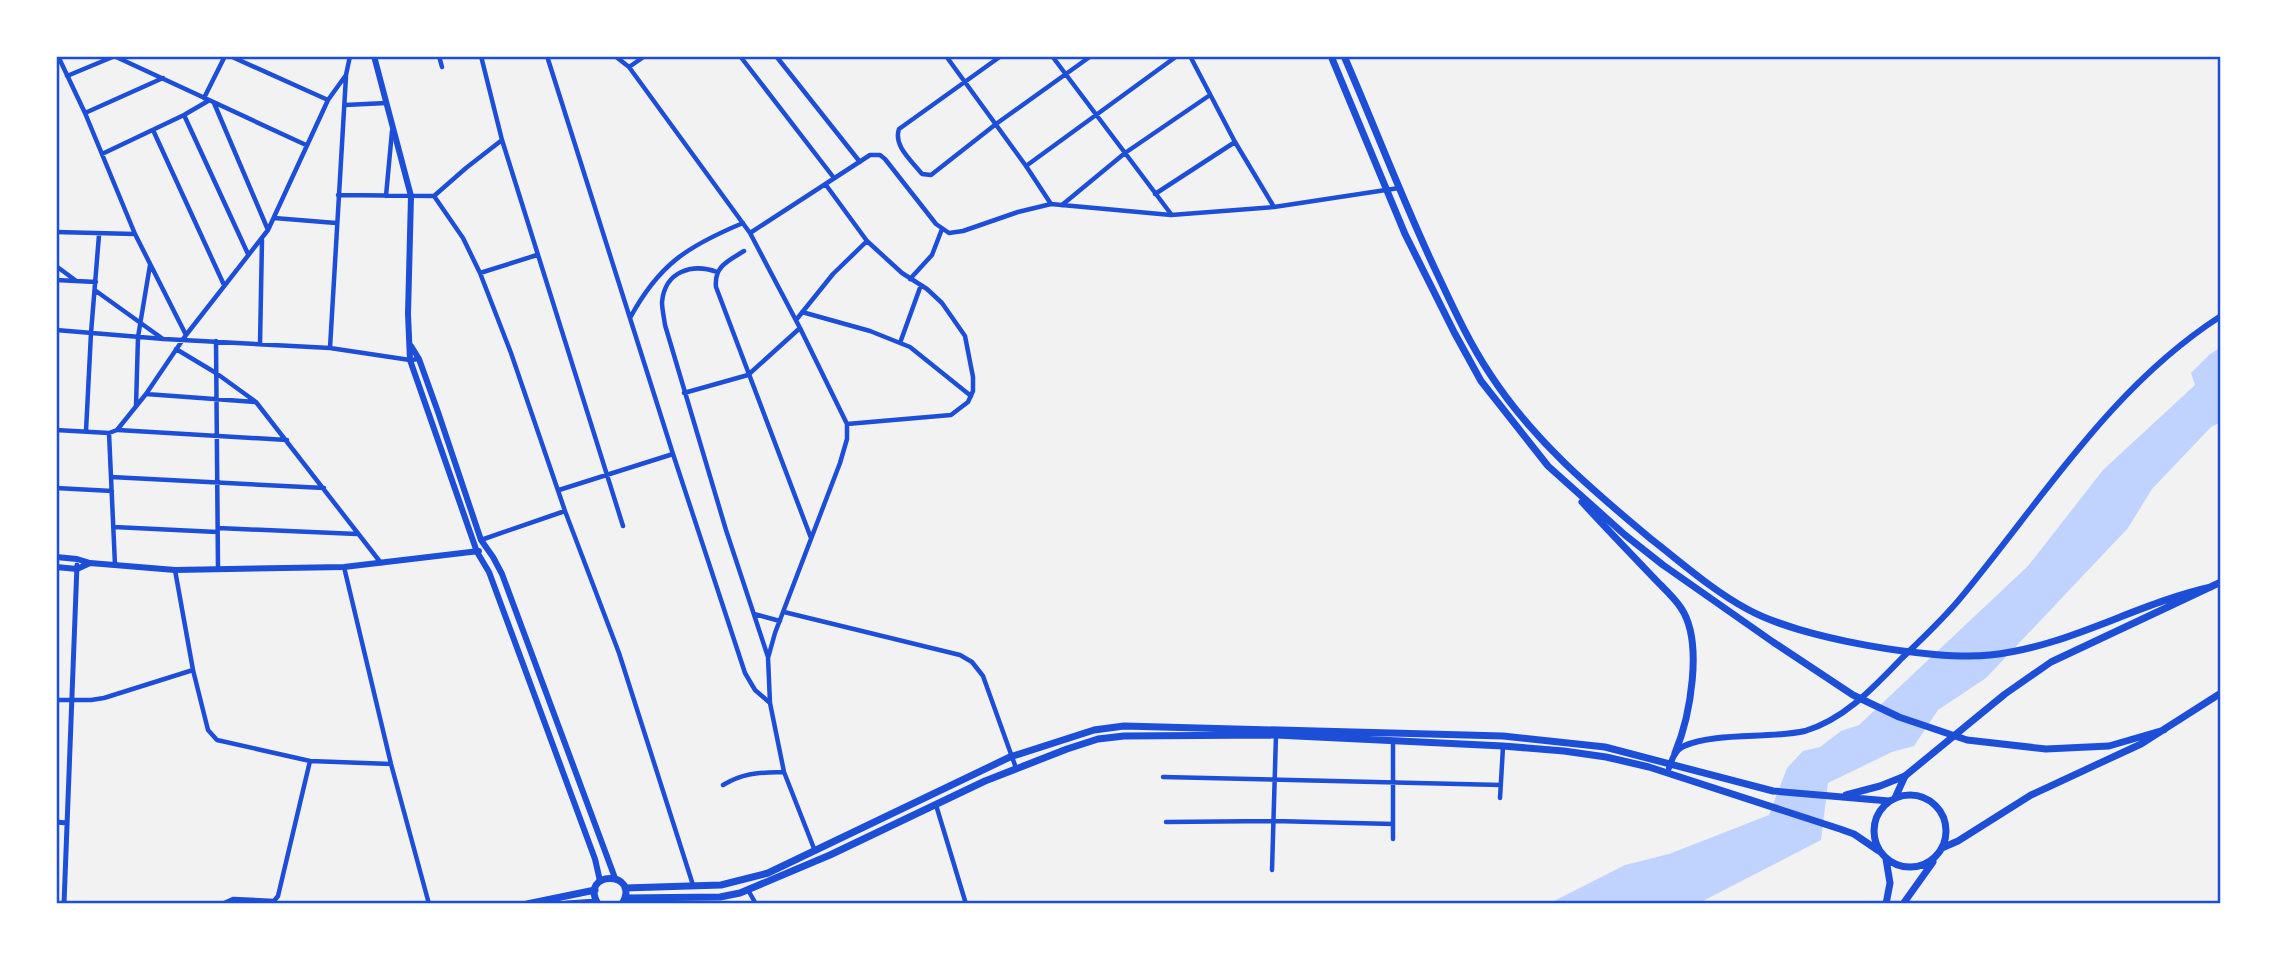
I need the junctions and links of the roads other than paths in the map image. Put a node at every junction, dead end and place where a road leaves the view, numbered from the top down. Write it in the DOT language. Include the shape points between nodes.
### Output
graph roads {
  1 [pos="58,56"];
  2 [pos="115,56"];
  3 [pos="225,56"];
  4 [pos="230,56"];
  5 [pos="374,56"];
  6 [pos="439,56"];
  7 [pos="481,56"];
  8 [pos="547,56"];
  9 [pos="615,56"];
  10 [pos="645,56"];
  11 [pos="740,56"];
  12 [pos="776,56"];
  13 [pos="946,56"];
  14 [pos="1001,56"];
  15 [pos="1052,56"];
  16 [pos="1091,56"];
  17 [pos="1177,56"];
  18 [pos="1190,56"];
  19 [pos="1331,56"];
  20 [pos="1344,56"];
  21 [pos="348,57"];
  22 [pos="442,67"];
  23 [pos="629,67"];
  24 [pos="346,75"];
  25 [pos="67,76"];
  26 [pos="1066,76"];
  27 [pos="163,78"];
  28 [pos="965,82"];
  29 [pos="1210,95"];
  30 [pos="209,100"];
  31 [pos="328,100"];
  32 [pos="386,103"];
  33 [pos="345,105"];
  34 [pos="85,113"];
  35 [pos="1095,114"];
  36 [pos="184,115"];
  37 [pos="996,124"];
  38 [pos="393,126"];
  39 [pos="153,130"];
  40 [pos="502,140"];
  41 [pos="1235,142"];
  42 [pos="306,145"];
  43 [pos="1125,153"];
  44 [pos="102,154"];
  45 [pos="860,162"];
  46 [pos="1026,166"];
  47 [pos="834,178"];
  48 [pos="826,185"];
  49 [pos="1399,188"];
  50 [pos="1388,190"];
  51 [pos="1155,194"];
  52 [pos="338,195"];
  53 [pos="386,196"];
  54 [pos="411,196"];
  55 [pos="434,196"];
  56 [pos="1051,204"];
  57 [pos="1062,205"];
  58 [pos="1274,206"];
  59 [pos="1171,215"];
  60 [pos="274,218"];
  61 [pos="336,223"];
  62 [pos="743,223"];
  63 [pos="942,229"];
  64 [pos="268,230"];
  65 [pos="56,232"];
  66 [pos="750,233"];
  67 [pos="135,234"];
  68 [pos="99,235"];
  69 [pos="262,239"];
  70 [pos="867,242"];
  71 [pos="744,251"];
  72 [pos="248,254"];
  73 [pos="537,255"];
  74 [pos="150,263"];
  75 [pos="56,266"];
  76 [pos="717,272"];
  77 [pos="480,273"];
  78 [pos="910,279"];
  79 [pos="56,280"];
  80 [pos="75,281"];
  81 [pos="96,282"];
  82 [pos="224,285"];
  83 [pos="920,285"];
  84 [pos="95,291"];
  85 [pos="802,313"];
  86 [pos="2221,316"];
  87 [pos="630,319"];
  88 [pos="796,320"];
  89 [pos="140,323"];
  90 [pos="800,328"];
  91 [pos="56,330"];
  92 [pos="91,333"];
  93 [pos="138,337"];
  94 [pos="184,338"];
  95 [pos="164,339"];
  96 [pos="216,341"];
  97 [pos="900,343"];
  98 [pos="260,344"];
  99 [pos="411,344"];
  100 [pos="330,348"];
  101 [pos="176,349"];
  102 [pos="419,359"];
  103 [pos="410,360"];
  104 [pos="216,373"];
  105 [pos="748,375"];
  106 [pos="684,393"];
  107 [pos="146,394"];
  108 [pos="971,396"];
  109 [pos="217,399"];
  110 [pos="256,402"];
  111 [pos="135,407"];
  112 [pos="438,412"];
  113 [pos="430,415"];
  114 [pos="848,424"];
  115 [pos="56,430"];
  116 [pos="117,430"];
  117 [pos="86,432"];
  118 [pos="108,433"];
  119 [pos="216,434"];
  120 [pos="287,440"];
  121 [pos="673,454"];
  122 [pos="1548,466"];
  123 [pos="606,476"];
  124 [pos="111,477"];
  125 [pos="217,482"];
  126 [pos="56,488"];
  127 [pos="324,488"];
  128 [pos="559,490"];
  129 [pos="112,491"];
  130 [pos="565,511"];
  131 [pos="623,526"];
  132 [pos="114,527"];
  133 [pos="218,530"];
  134 [pos="357,534"];
  135 [pos="811,539"];
  136 [pos="481,540"];
  137 [pos="488,549"];
  138 [pos="477,552"];
  139 [pos="56,557"];
  140 [pos="77,559"];
  141 [pos="90,563"];
  142 [pos="381,563"];
  143 [pos="115,565"];
  144 [pos="344,567"];
  145 [pos="56,568"];
  146 [pos="78,569"];
  147 [pos="218,569"];
  148 [pos="175,570"];
  149 [pos="2221,582"];
  150 [pos="2211,587"];
  151 [pos="783,612"];
  152 [pos="754,614"];
  153 [pos="780,621"];
  154 [pos="768,658"];
  155 [pos="193,670"];
  156 [pos="2221,693"];
  157 [pos="56,700"];
  158 [pos="72,701"];
  159 [pos="770,704"];
  160 [pos="2164,730"];
  161 [pos="1276,736"];
  162 [pos="1393,741"];
  163 [pos="1503,746"];
  164 [pos="1675,753"];
  165 [pos="1010,757"];
  166 [pos="310,761"];
  167 [pos="1671,763"];
  168 [pos="391,764"];
  169 [pos="1016,769"];
  170 [pos="784,772"];
  171 [pos="1667,773"];
  172 [pos="1905,776"];
  173 [pos="1163,778"];
  174 [pos="1276,781"];
  175 [pos="1394,782"];
  176 [pos="723,785"];
  177 [pos="1501,785"];
  178 [pos="1838,797"];
  179 [pos="1500,798"];
  180 [pos="1892,800"];
  181 [pos="936,805"];
  182 [pos="1274,821"];
  183 [pos="56,822"];
  184 [pos="1166,822"];
  185 [pos="67,823"];
  186 [pos="1393,824"];
  187 [pos="1393,839"];
  188 [pos="1942,848"];
  189 [pos="1879,850"];
  190 [pos="816,852"];
  191 [pos="1936,858"];
  192 [pos="820,859"];
  193 [pos="1886,859"];
  194 [pos="1272,870"];
  195 [pos="615,878"];
  196 [pos="600,881"];
  197 [pos="693,887"];
  198 [pos="625,888"];
  199 [pos="594,890"];
  200 [pos="748,890"];
  201 [pos="721,901"];
  202 [pos="624,902"];
  203 [pos="597,903"];
  204 [pos="64,904"];
  205 [pos="222,904"];
  206 [pos="429,904"];
  207 [pos="527,904"];
  208 [pos="567,904"];
  209 [pos="573,904"];
  210 [pos="756,904"];
  211 [pos="966,904"];
  212 [pos="1886,904"];
  213 [pos="1903,904"];
  1 -- 25 [label="street"];
  2 -- 25 [label="street"];
  2 -- 27 [label="street"];
  3 -- 30 [label="street"];
  4 -- 31 [label="street"];
  5 -- 32 [label="main road"];
  6 -- 22 [label="street"];
  7 -- 40 [label="street"];
  8 -- 87 [label="street"];
  9 -- 23 [label="street"];
  10 -- 23 [label="street"];
  11 -- 47 [label="street"];
  12 -- 45 [label="street"];
  13 -- 28 [label="street"];
  14 -- 28 [label="street"];
  15 -- 26 [label="street"];
  16 -- 26 [label="street"];
  17 -- 35 [label="street"];
  18 -- 29 [label="street"];
  19 -- 50 [label="main road"];
  20 -- 49 [label="main road"];
  21 -- 24 [label="street"];
  23 -- 62 [label="street"];
  24 -- 31 [label="street"];
  24 -- 33 [label="street"];
  25 -- 34 [label="street"];
  26 -- 35 [label="street"];
  26 -- 37 [label="street"];
  27 -- 30 [label="street"];
  27 -- 34 [label="street"];
  28 -- 37 [label="street"];
  28 -- 37 [label="street" via="899,129 901,148 926,176"];
  29 -- 41 [label="street"];
  29 -- 43 [label="street"];
  30 -- 36 [label="street"];
  30 -- 42 [label="street"];
  30 -- 64 [label="street"];
  31 -- 42 [label="street"];
  32 -- 33 [label="street"];
  32 -- 38 [label="main road"];
  33 -- 52 [label="street"];
  34 -- 44 [label="street"];
  35 -- 43 [label="street"];
  35 -- 46 [label="street"];
  36 -- 39 [label="street"];
  36 -- 72 [label="street"];
  37 -- 46 [label="street"];
  38 -- 53 [label="street"];
  38 -- 54 [label="main road"];
  39 -- 44 [label="street"];
  39 -- 82 [label="street"];
  40 -- 55 [label="street"];
  40 -- 73 [label="street"];
  41 -- 51 [label="street"];
  41 -- 58 [label="street"];
  42 -- 60 [label="street"];
  43 -- 51 [label="street"];
  43 -- 57 [label="street"];
  44 -- 67 [label="street"];
  45 -- 47 [label="street"];
  45 -- 63 [label="street" via="870,155 885,159"];
  46 -- 56 [label="street"];
  47 -- 48 [label="street"];
  48 -- 66 [label="street"];
  48 -- 70 [label="street"];
  49 -- 50 [label="street"];
  49 -- 150 [label="main road" via="1458,319 1518,414 1582,482 1747,609 1818,633 1920,653 1990,655 2074,635"];
  50 -- 58 [label="street"];
  50 -- 122 [label="main road" via="1411,246 1481,381"];
  51 -- 59 [label="street"];
  52 -- 53 [label="street"];
  52 -- 61 [label="street"];
  53 -- 54 [label="street"];
  54 -- 55 [label="street"];
  54 -- 99 [label="main road"];
  55 -- 77 [label="street" via="463,237"];
  56 -- 57 [label="street"];
  56 -- 63 [label="street" via="956,233"];
  57 -- 59 [label="street"];
  58 -- 59 [label="street"];
  60 -- 61 [label="street"];
  60 -- 64 [label="street"];
  61 -- 100 [label="street"];
  62 -- 66 [label="street"];
  62 -- 87 [label="street" via="702,241 659,274"];
  63 -- 78 [label="street" via="933,255"];
  64 -- 69 [label="street"];
  65 -- 68 [label="street"];
  66 -- 88 [label="street"];
  67 -- 68 [label="street"];
  67 -- 74 [label="street"];
  68 -- 81 [label="street"];
  69 -- 72 [label="street"];
  69 -- 98 [label="street"];
  70 -- 78 [label="street"];
  70 -- 85 [label="street" via="832,274"];
  71 -- 76 [label="street"];
  72 -- 82 [label="street"];
  73 -- 77 [label="street"];
  73 -- 123 [label="street"];
  74 -- 89 [label="street"];
  74 -- 94 [label="street"];
  75 -- 80 [label="street"];
  76 -- 105 [label="street" via="716,287"];
  76 -- 106 [label="street" via="690,268 676,274 662,301"];
  77 -- 128 [label="street"];
  78 -- 83 [label="street"];
  79 -- 80 [label="street"];
  80 -- 81 [label="street"];
  81 -- 84 [label="street"];
  82 -- 94 [label="street"];
  83 -- 97 [label="street"];
  83 -- 108 [label="street" via="942,303 965,336 973,377"];
  84 -- 89 [label="street"];
  84 -- 92 [label="street"];
  85 -- 88 [label="street"];
  85 -- 97 [label="street"];
  86 -- 164 [label="main road" via="2169,354 2110,412 1956,603 1856,702 1805,731 1705,741 1683,746"];
  87 -- 121 [label="street"];
  88 -- 90 [label="street"];
  89 -- 93 [label="street"];
  89 -- 95 [label="street"];
  90 -- 105 [label="street"];
  90 -- 114 [label="street"];
  91 -- 92 [label="street"];
  92 -- 93 [label="street"];
  92 -- 117 [label="street"];
  93 -- 95 [label="street"];
  93 -- 111 [label="street"];
  94 -- 95 [label="street"];
  94 -- 96 [label="street"];
  94 -- 101 [label="street"];
  96 -- 98 [label="street"];
  96 -- 104 [label="street"];
  97 -- 108 [label="street"];
  98 -- 100 [label="street"];
  99 -- 102 [label="main road"];
  99 -- 103 [label="main road"];
  100 -- 103 [label="street"];
  101 -- 104 [label="street"];
  101 -- 107 [label="street"];
  102 -- 103 [label="street"];
  102 -- 112 [label="main road"];
  103 -- 113 [label="main road"];
  104 -- 109 [label="street"];
  104 -- 110 [label="street"];
  105 -- 106 [label="street"];
  105 -- 135 [label="street"];
  106 -- 152 [label="street"];
  107 -- 109 [label="street"];
  107 -- 111 [label="street"];
  108 -- 114 [label="street" via="951,415"];
  109 -- 110 [label="street"];
  109 -- 119 [label="street"];
  110 -- 120 [label="street"];
  111 -- 116 [label="street"];
  112 -- 113 [label="main road"];
  112 -- 136 [label="main road"];
  113 -- 138 [label="main road"];
  114 -- 135 [label="street" via="840,463"];
  115 -- 117 [label="street"];
  116 -- 118 [label="street"];
  116 -- 119 [label="street"];
  117 -- 118 [label="street"];
  118 -- 124 [label="street"];
  119 -- 120 [label="street"];
  119 -- 125 [label="street"];
  120 -- 127 [label="street"];
  121 -- 123 [label="street"];
  121 -- 159 [label="street" via="745,673 755,691"];
  122 -- 160 [label="main road" via="1634,542 1773,642 1853,695 1899,717 1967,740 2046,749 2109,746"];
  122 -- 164 [label="main road" via="1682,609 1691,635 1693,663 1691,697"];
  123 -- 128 [label="street"];
  123 -- 131 [label="street"];
  124 -- 125 [label="street"];
  124 -- 129 [label="street"];
  125 -- 127 [label="street"];
  125 -- 133 [label="street"];
  126 -- 129 [label="street"];
  127 -- 134 [label="street"];
  128 -- 130 [label="street"];
  129 -- 132 [label="street"];
  130 -- 136 [label="street"];
  130 -- 197 [label="street" via="618,653"];
  132 -- 133 [label="street"];
  132 -- 143 [label="street"];
  133 -- 134 [label="street"];
  133 -- 147 [label="street"];
  134 -- 142 [label="street"];
  135 -- 151 [label="street"];
  136 -- 137 [label="main road"];
  137 -- 138 [label="main road"];
  137 -- 195 [label="main road" via="502,574"];
  138 -- 142 [label="main road"];
  138 -- 196 [label="main road" via="489,572"];
  139 -- 140 [label="main road"];
  140 -- 141 [label="main road"];
  140 -- 146 [label="street"];
  141 -- 143 [label="main road"];
  141 -- 146 [label="main road"];
  142 -- 144 [label="main road"];
  143 -- 148 [label="main road"];
  144 -- 147 [label="main road"];
  144 -- 168 [label="street"];
  145 -- 146 [label="main road"];
  146 -- 158 [label="street"];
  147 -- 148 [label="main road"];
  148 -- 155 [label="street"];
  149 -- 150 [label="main road"];
  150 -- 172 [label="main road" via="2052,662 2005,694"];
  151 -- 153 [label="street"];
  151 -- 165 [label="street" via="960,655 972,662 984,676"];
  152 -- 153 [label="street"];
  152 -- 154 [label="street"];
  153 -- 154 [label="street"];
  154 -- 159 [label="street"];
  155 -- 158 [label="street" via="104,698"];
  155 -- 166 [label="street" via="212,736"];
  156 -- 160 [label="main road"];
  157 -- 158 [label="street"];
  158 -- 185 [label="street"];
  159 -- 170 [label="street"];
  160 -- 188 [label="main road" via="2031,795"];
  161 -- 162 [label="main road"];
  161 -- 169 [label="main road" via="1124,736 1088,743"];
  161 -- 174 [label="street"];
  162 -- 163 [label="main road"];
  162 -- 175 [label="street"];
  163 -- 171 [label="main road" via="1606,757"];
  163 -- 177 [label="street"];
  164 -- 167 [label="main road"];
  165 -- 167 [label="main road" via="1094,730 1154,725 1503,736 1605,747"];
  165 -- 169 [label="street"];
  165 -- 190 [label="main road"];
  166 -- 168 [label="street"];
  166 -- 205 [label="street" via="278,896 274,901 233,899"];
  167 -- 171 [label="main road"];
  167 -- 178 [label="main road" via="1773,791"];
  168 -- 206 [label="street"];
  169 -- 181 [label="main road"];
  170 -- 176 [label="street" via="750,773"];
  170 -- 190 [label="street"];
  171 -- 189 [label="main road" via="1854,834"];
  172 -- 178 [label="main road"];
  172 -- 180 [label="main road"];
  173 -- 174 [label="street"];
  174 -- 175 [label="street"];
  174 -- 182 [label="street"];
  175 -- 177 [label="street"];
  175 -- 186 [label="street"];
  177 -- 179 [label="street"];
  178 -- 180 [label="main road"];
  180 -- 188 [label="main road" via="1917,795 1937,806 1946,826"];
  180 -- 189 [label="main road" via="1874,827"];
  181 -- 192 [label="main road"];
  181 -- 211 [label="street"];
  182 -- 184 [label="street"];
  182 -- 186 [label="street"];
  182 -- 194 [label="street"];
  183 -- 185 [label="street"];
  185 -- 204 [label="street"];
  186 -- 187 [label="street"];
  188 -- 191 [label="main road"];
  189 -- 193 [label="main road"];
  190 -- 192 [label="main road"];
  190 -- 197 [label="main road" via="742,881"];
  191 -- 193 [label="main road" via="1906,868"];
  191 -- 213 [label="main road"];
  192 -- 200 [label="main road"];
  193 -- 212 [label="main road" via="1890,883"];
  195 -- 196 [label="main road"];
  195 -- 198 [label="main road"];
  196 -- 199 [label="main road"];
  197 -- 198 [label="main road"];
  198 -- 202 [label="main road"];
  199 -- 203 [label="main road"];
  199 -- 207 [label="main road"];
  200 -- 201 [label="main road"];
  200 -- 210 [label="street"];
  201 -- 202 [label="main road"];
  203 -- 209 [label="main road"];
  208 -- 209 [label="main road"];
}
